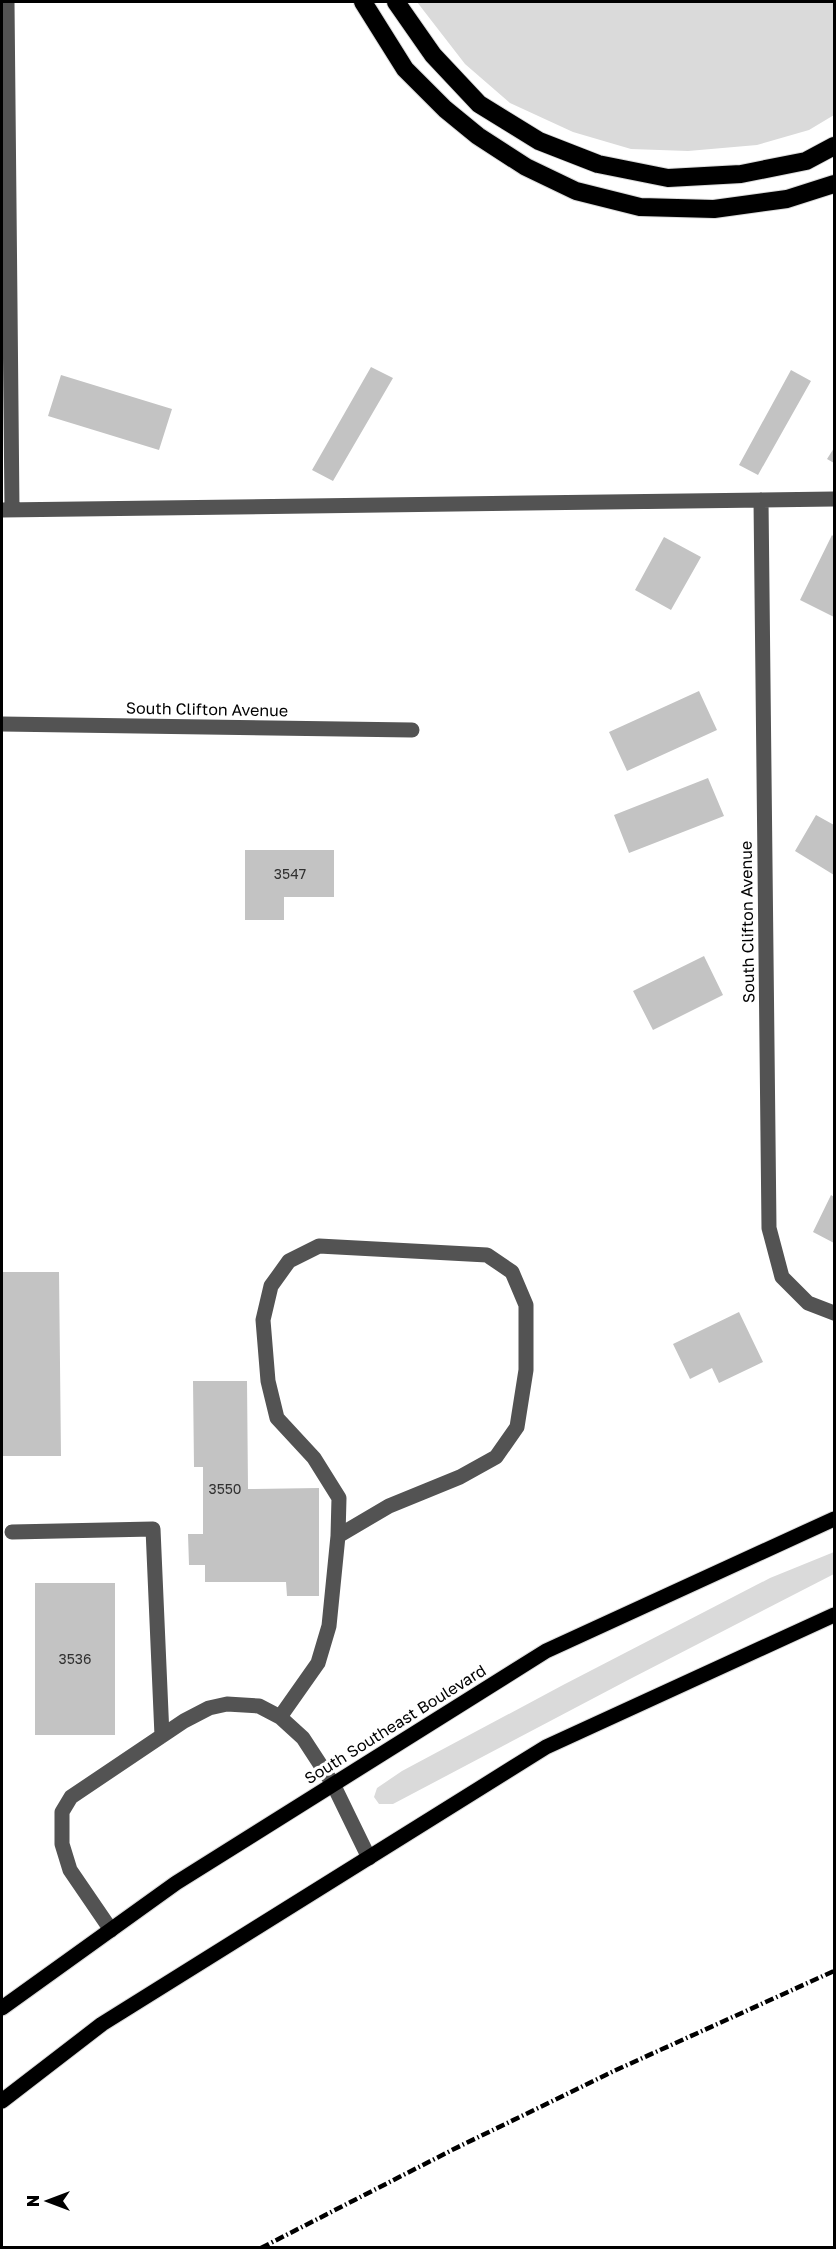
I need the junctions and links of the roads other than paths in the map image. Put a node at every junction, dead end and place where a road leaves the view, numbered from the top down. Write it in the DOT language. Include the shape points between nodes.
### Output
graph roads {
  1 [pos="7,2"];
  2 [pos="363,2"];
  3 [pos="396,2"];
  4 [pos="834,146"];
  5 [pos="834,184"];
  6 [pos="834,499"];
  7 [pos="761,500"];
  8 [pos="7,510"];
  9 [pos="2,724"];
  10 [pos="412,730"];
  11 [pos="834,1313"];
  12 [pos="834,1519"];
  13 [pos="12,1532"];
  14 [pos="338,1536"];
  15 [pos="834,1615"];
  16 [pos="280,1717"];
  17 [pos="162,1736"];
  18 [pos="333,1784"];
  19 [pos="369,1858"];
  20 [pos="111,1930"];
  21 [pos="2,2008"];
  22 [pos="2,2101"];
  1 -- 8 [label="street"];
  2 -- 5 [label="highway" via="405,69 445,109 526,168 576,191 640,207 714,209 787,199"];
  3 -- 4 [label="highway" via="433,55 479,104 539,141 598,164 668,178 741,174 806,160"];
  6 -- 7 [label="street"];
  7 -- 8 [label="street"];
  7 -- 11 [label="street, South Clifton Avenue" via="769,1228 782,1277 808,1304"];
  9 -- 10 [label="street, South Clifton Avenue"];
  12 -- 18 [label="main road, South Southeast Boulevard" via="546,1651"];
  13 -- 17 [label="street" via="153,1529"];
  14 -- 14 [label="street" via="339,1497 314,1458 278,1418 268,1381 263,1320 272,1286 289,1261 319,1246 487,1255 512,1272 526,1305 526,1370 517,1427 496,1457 460,1477 389,1506"];
  14 -- 16 [label="street" via="328,1626 318,1663"];
  15 -- 19 [label="main road" via="546,1747"];
  16 -- 17 [label="street" via="259,1706 227,1704 184,1720"];
  16 -- 18 [label="street" via="303,1738"];
  17 -- 20 [label="street" via="71,1797 62,1812 62,1844 70,1870"];
  18 -- 19 [label="street"];
  18 -- 20 [label="main road, South Southeast Boulevard" via="176,1883"];
  19 -- 22 [label="main road" via="102,2024"];
  20 -- 21 [label="main road, South Southeast Boulevard"];
}
